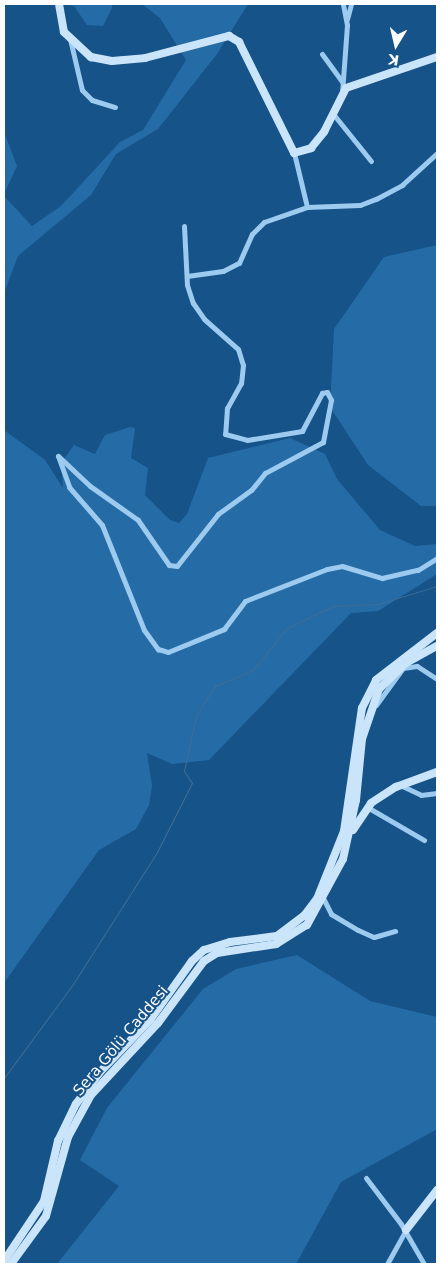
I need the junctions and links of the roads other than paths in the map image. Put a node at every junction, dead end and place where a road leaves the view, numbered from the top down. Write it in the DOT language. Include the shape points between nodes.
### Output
graph roads {
  1 [pos="59,4"];
  2 [pos="343,4"];
  3 [pos="351,4"];
  4 [pos="347,22"];
  5 [pos="70,39"];
  6 [pos="322,54"];
  7 [pos="437,57"];
  8 [pos="342,82"];
  9 [pos="342,94"];
  10 [pos="115,107"];
  11 [pos="334,115"];
  12 [pos="294,153"];
  13 [pos="437,153"];
  14 [pos="371,161"];
  15 [pos="308,207"];
  16 [pos="184,226"];
  17 [pos="187,276"];
  18 [pos="437,558"];
  19 [pos="437,633"];
  20 [pos="437,646"];
  21 [pos="437,679"];
  22 [pos="367,716"];
  23 [pos="356,734"];
  24 [pos="437,772"];
  25 [pos="400,785"];
  26 [pos="437,793"];
  27 [pos="367,807"];
  28 [pos="424,840"];
  29 [pos="347,842"];
  30 [pos="338,851"];
  31 [pos="320,891"];
  32 [pos="324,899"];
  33 [pos="395,932"];
  34 [pos="366,1178"];
  35 [pos="437,1190"];
  36 [pos="406,1230"];
  37 [pos="4,1261"];
  38 [pos="11,1264"];
  39 [pos="387,1264"];
  40 [pos="424,1264"];
  1 -- 5 [label="main road" via="59,17"];
  2 -- 4 [label="street"];
  3 -- 4 [label="street"];
  4 -- 8 [label="street"];
  5 -- 10 [label="street" via="82,90 92,100"];
  5 -- 12 [label="main road" via="91,57 112,61 187,50 229,36 239,42 252,61"];
  6 -- 8 [label="street"];
  7 -- 9 [label="main road" via="346,88"];
  8 -- 9 [label="street"];
  9 -- 11 [label="main road"];
  11 -- 12 [label="main road" via="311,148"];
  11 -- 14 [label="street"];
  12 -- 15 [label="street"];
  13 -- 15 [label="street" via="402,185 376,199 360,205"];
  15 -- 17 [label="street" via="264,222 239,263 223,271"];
  16 -- 17 [label="street"];
  17 -- 18 [label="street" via="193,303 204,319 238,349 243,365 241,383 227,408 225,434 247,440 302,431 322,393 327,392 331,400 323,442 265,473 251,490 218,514 176,566 169,565 138,520 90,486 64,456 58,456 69,487 102,525 144,630 158,649 168,652 224,629 245,600 327,569 342,566 382,578 418,570"];
  19 -- 23 [label="main road, Sera Gölü Caddesi" via="376,680 362,708"];
  20 -- 22 [label="main road, Sera Gölü Caddesi" via="392,674"];
  21 -- 22 [label="street" via="417,666 404,668"];
  22 -- 23 [label="street"];
  22 -- 29 [label="main road, Sera Gölü Caddesi"];
  23 -- 30 [label="main road, Sera Gölü Caddesi" via="351,796"];
  24 -- 25 [label="main road"];
  25 -- 26 [label="street" via="421,795"];
  25 -- 27 [label="main road"];
  27 -- 28 [label="street"];
  27 -- 29 [label="main road"];
  29 -- 30 [label="main road"];
  29 -- 32 [label="main road, Sera Gölü Caddesi"];
  30 -- 31 [label="main road, Sera Gölü Caddesi"];
  31 -- 32 [label="street"];
  31 -- 37 [label="main road, Sera Gölü Caddesi" via="290,929 258,940 204,950 150,1020 89,1084 64,1125 44,1201"];
  32 -- 33 [label="street" via="332,914 358,930 374,937"];
  32 -- 38 [label="main road, Sera Gölü Caddesi" via="308,925 291,939 217,952 204,961 158,1023 91,1095 68,1137 46,1216"];
  34 -- 36 [label="street"];
  35 -- 36 [label="main road"];
  36 -- 39 [label="street"];
  36 -- 40 [label="street"];
}
